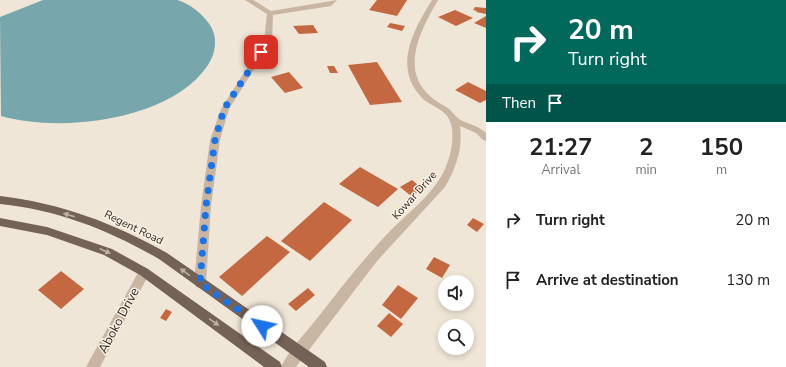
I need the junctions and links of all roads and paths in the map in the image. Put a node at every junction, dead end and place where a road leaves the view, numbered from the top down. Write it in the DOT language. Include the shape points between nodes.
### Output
graph roads {
  1 [pos="248,0"];
  2 [pos="334,0"];
  3 [pos="436,0"];
  4 [pos="270,13"];
  5 [pos="454,120"];
  6 [pos="483,135"];
  7 [pos="0,200"];
  8 [pos="0,222"];
  9 [pos="144,272"];
  10 [pos="200,283"];
  11 [pos="299,352"];
  12 [pos="93,367"];
  13 [pos="275,367"];
  14 [pos="288,367"];
  15 [pos="320,367"];
  1 -- 4 [label="street"];
  2 -- 4 [label="street" via="331,4"];
  3 -- 5 [label="street" via="426,16 410,58 412,73 426,97"];
  4 -- 10 [label="street" via="268,41 224,109 215,140 206,206"];
  5 -- 6 [label="street"];
  5 -- 11 [label="street, Kowar Drive" via="456,147 445,180 386,243"];
  10 -- 7 [label="main road, Regent Road, one-way" via="163,256 112,230 58,211 22,202"];
  8 -- 9 [label="main road, one-way" via="47,231 76,240 108,252"];
  9 -- 12 [label="street, Aboko Drive"];
  9 -- 13 [label="main road, one-way"];
  10 -- 11 [label="main road, Regent Road"];
  11 -- 14 [label="street, Kowar Drive"];
  11 -- 15 [label="main road, Regent Road"];
}
